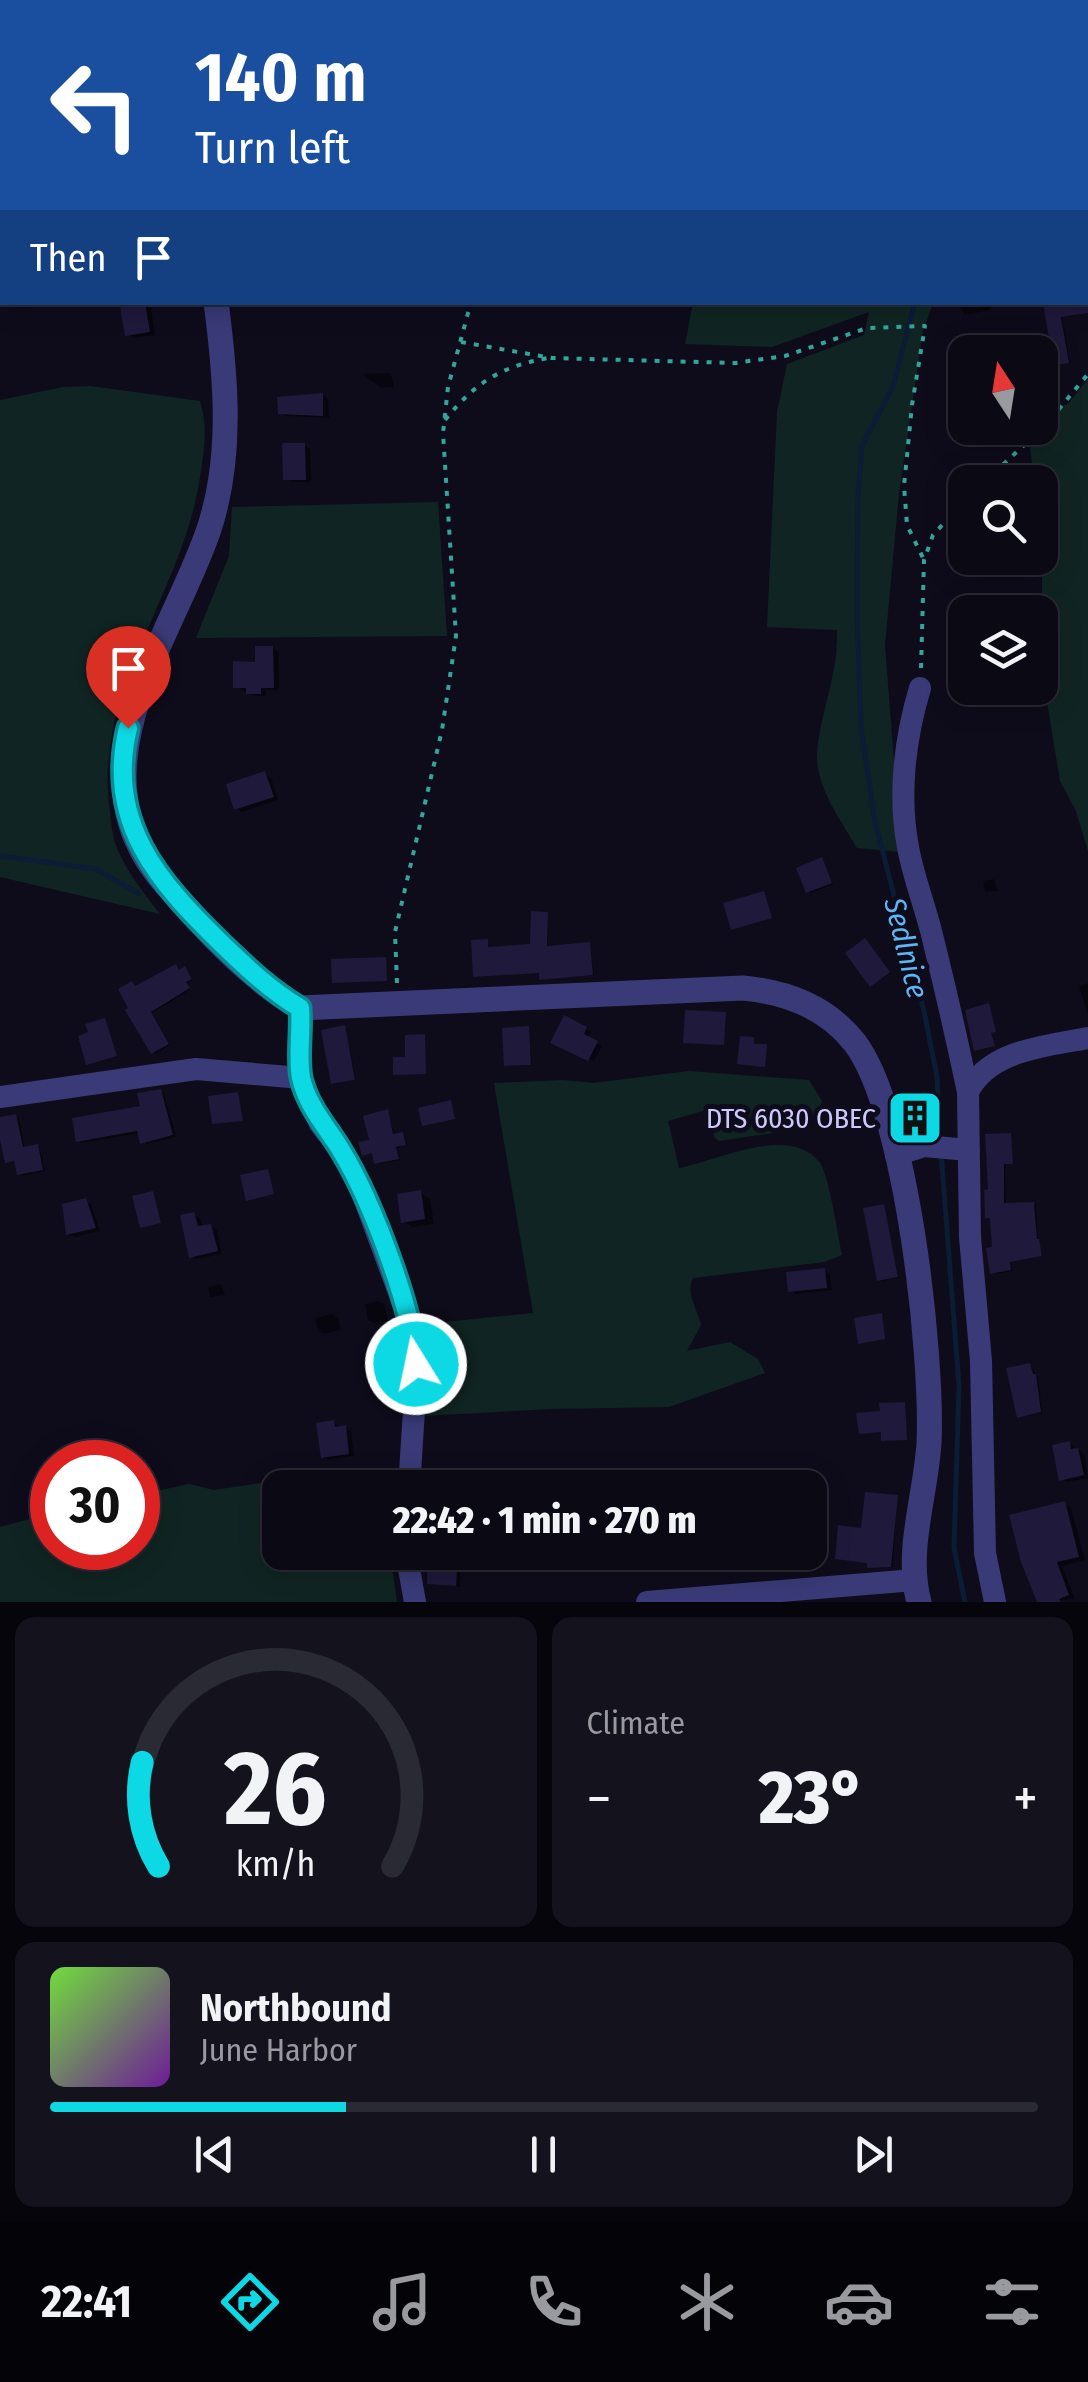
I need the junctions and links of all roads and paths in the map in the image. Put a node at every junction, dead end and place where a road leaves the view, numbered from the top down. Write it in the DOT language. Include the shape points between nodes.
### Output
graph roads {
  1 [pos="216,305"];
  2 [pos="471,305"];
  3 [pos="461,342"];
  4 [pos="552,358"];
  5 [pos="1088,374"];
  6 [pos="444,420"];
  7 [pos="1003,465"];
  8 [pos="948,519"];
  9 [pos="924,560"];
  10 [pos="920,688"];
  11 [pos="398,1003"];
  12 [pos="300,1008"];
  13 [pos="1088,1038"];
  14 [pos="301,1078"];
  15 [pos="968,1092"];
  16 [pos="0,1097"];
  17 [pos="963,1149"];
  18 [pos="896,1155"];
  19 [pos="409,1470"];
  20 [pos="409,1570"];
  21 [pos="917,1591"];
  22 [pos="415,1602"];
  23 [pos="647,1602"];
  24 [pos="995,1602"];
  1 -- 12 [label="street" via="226,440 219,485 209,529 128,728 123,786 132,830 153,870 271,991"];
  2 -- 3 [label="path"];
  3 -- 4 [label="path"];
  3 -- 6 [label="path"];
  4 -- 6 [label="path" via="515,364 490,377"];
  4 -- 9 [label="path" via="735,363 785,356 867,328 925,326 904,486 907,525"];
  5 -- 7 [label="path"];
  6 -- 11 [label="path" via="456,636 396,932"];
  8 -- 9 [label="path"];
  9 -- 10 [label="path"];
  10 -- 15 [label="street" via="906,756 908,849"];
  11 -- 12 [label="street"];
  11 -- 18 [label="street" via="775,991 826,1016 855,1044 874,1078"];
  12 -- 14 [label="street"];
  13 -- 15 [label="street" via="988,1066"];
  14 -- 16 [label="street" via="196,1068"];
  14 -- 19 [label="street" via="320,1124 360,1187 412,1328"];
  15 -- 17 [label="street"];
  17 -- 18 [label="street" via="924,1146"];
  17 -- 24 [label="street" via="981,1361 985,1553"];
  18 -- 21 [label="street" via="917,1268 929,1416"];
  20 -- 22 [label="street"];
  21 -- 23 [label="street"];
}
